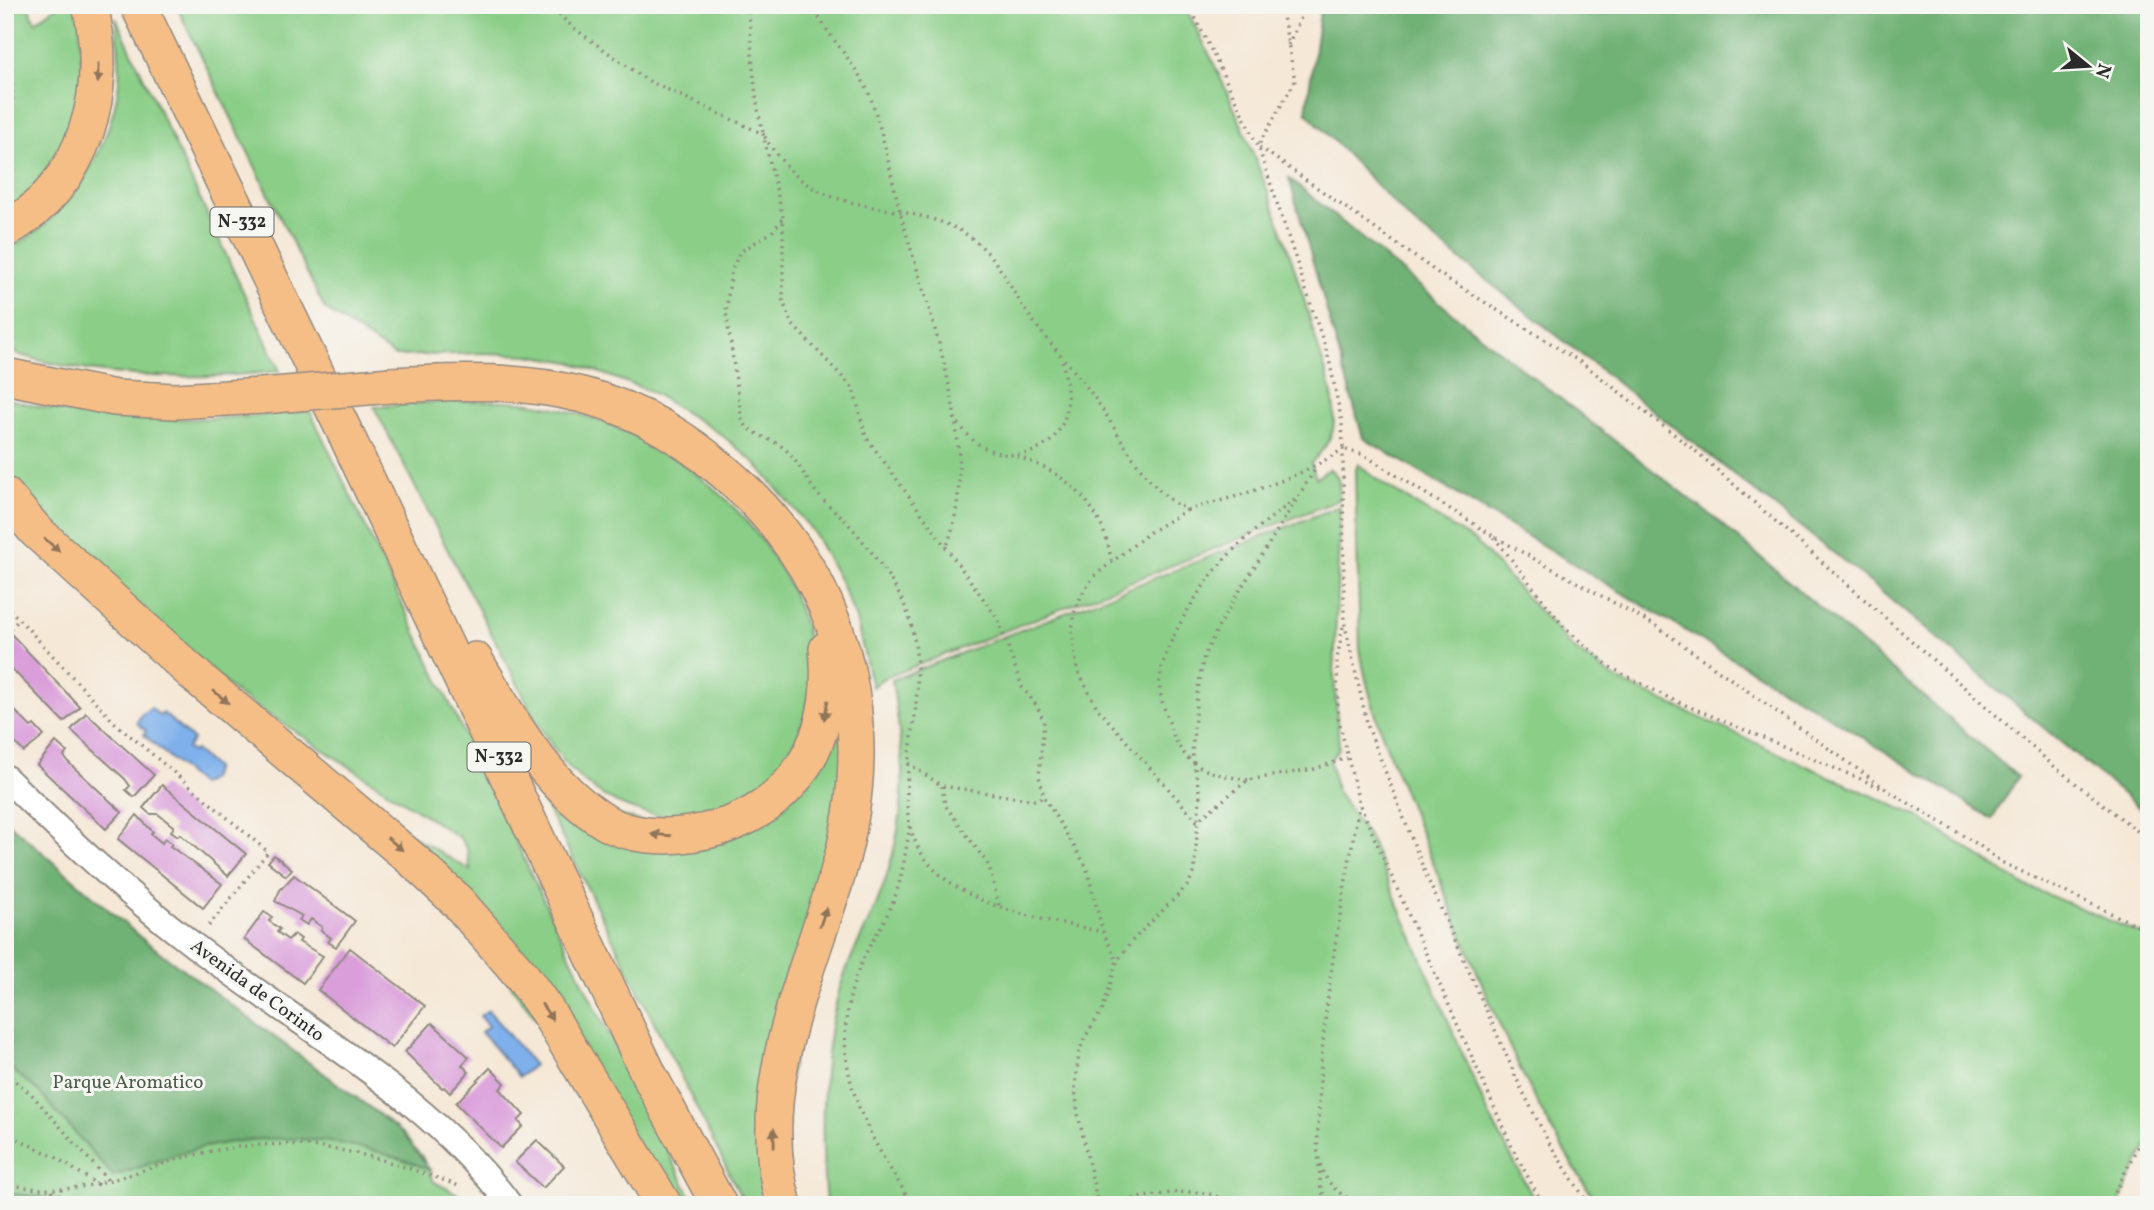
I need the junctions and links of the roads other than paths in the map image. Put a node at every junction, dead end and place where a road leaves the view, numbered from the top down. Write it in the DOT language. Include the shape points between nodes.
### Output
graph roads {
  1 [pos="90,5"];
  2 [pos="138,5"];
  3 [pos="5,230"];
  4 [pos="5,376"];
  5 [pos="348,439"];
  6 [pos="5,495"];
  7 [pos="809,571"];
  8 [pos="5,777"];
  9 [pos="510,1205"];
  10 [pos="664,1205"];
  11 [pos="719,1205"];
  12 [pos="784,1205"];
  1 -- 3 [label="highway, one-way" via="99,81 94,113 71,165 31,211"];
  2 -- 5 [label="highway, N-332"];
  4 -- 7 [label="highway, bridge" via="61,390 176,401 476,382 581,392 622,406 687,441 790,540"];
  7 -- 5 [label="highway, one-way" via="827,645 831,684 817,742 799,773 778,794 730,826 675,836 610,825 562,786 533,752 457,629 374,471"];
  5 -- 11 [label="highway, N-332" via="649,1075"];
  6 -- 10 [label="highway, one-way" via="36,531 187,668 458,902 547,1011"];
  12 -- 7 [label="highway, one-way" via="777,1182 776,1090 797,995 843,851 855,780 857,723 852,688 843,651"];
  8 -- 9 [label="street, Avenida de Corinto" via="88,857 186,939 404,1100 460,1149"];
}
